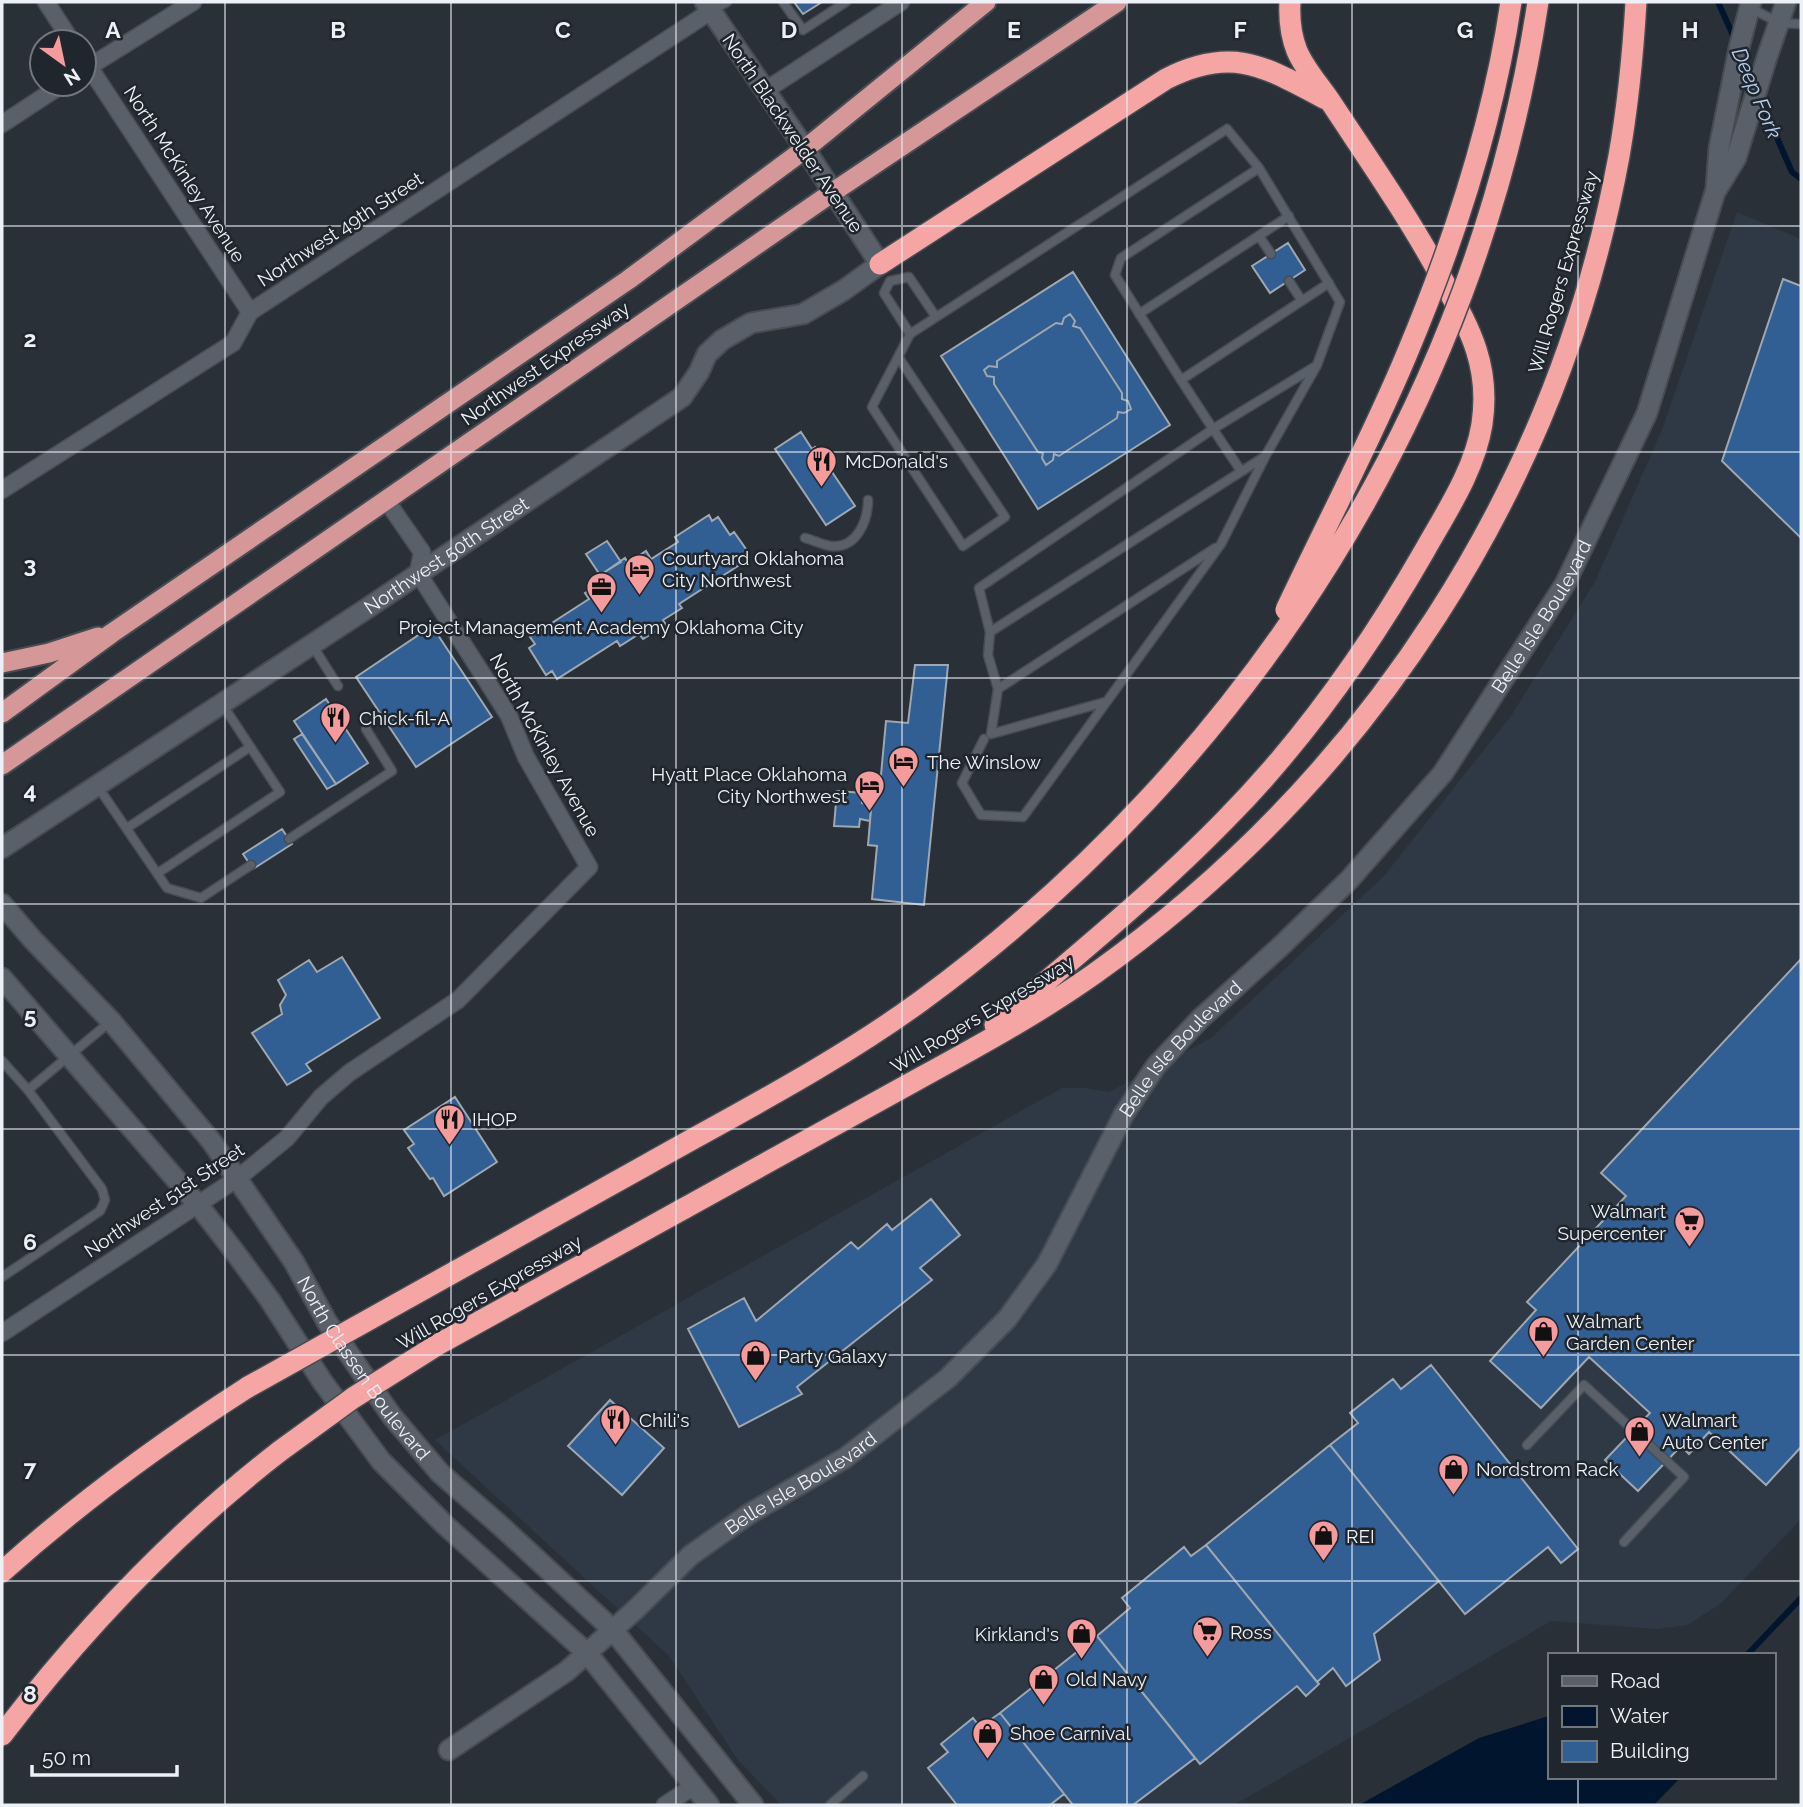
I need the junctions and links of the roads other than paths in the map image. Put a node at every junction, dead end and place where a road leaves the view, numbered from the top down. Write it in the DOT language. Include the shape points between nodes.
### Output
graph roads {
  1 [pos="46,2"];
  2 [pos="192,2"];
  3 [pos="783,2"];
  4 [pos="846,2"];
  5 [pos="901,2"];
  6 [pos="986,2"];
  7 [pos="1116,2"];
  8 [pos="1290,2"];
  9 [pos="1511,2"];
  10 [pos="1538,2"];
  11 [pos="1636,2"];
  12 [pos="1786,2"];
  13 [pos="714,5"];
  14 [pos="834,5"];
  15 [pos="1750,5"];
  16 [pos="1780,23"];
  17 [pos="1801,24"];
  18 [pos="63,28"];
  19 [pos="98,59"];
  20 [pos="98,84"];
  21 [pos="766,90"];
  22 [pos="42,98"];
  23 [pos="1331,102"];
  24 [pos="2,124"];
  25 [pos="806,149"];
  26 [pos="1259,168"];
  27 [pos="1716,190"];
  28 [pos="833,192"];
  29 [pos="1289,216"];
  30 [pos="1259,236"];
  31 [pos="1270,254"];
  32 [pos="885,273"];
  33 [pos="1289,281"];
  34 [pos="1329,283"];
  35 [pos="1302,301"];
  36 [pos="250,312"];
  37 [pos="1139,314"];
  38 [pos="936,317"];
  39 [pos="910,334"];
  40 [pos="899,358"];
  41 [pos="1317,365"];
  42 [pos="1181,380"];
  43 [pos="1213,429"];
  44 [pos="1266,455"];
  45 [pos="1241,471"];
  46 [pos="2,491"];
  47 [pos="386,500"];
  48 [pos="868,500"];
  49 [pos="805,538"];
  50 [pos="1221,544"];
  51 [pos="963,546"];
  52 [pos="970,556"];
  53 [pos="418,573"];
  54 [pos="990,632"];
  55 [pos="112,633"];
  56 [pos="312,645"];
  57 [pos="2,663"];
  58 [pos="1259,669"];
  59 [pos="338,686"];
  60 [pos="998,689"];
  61 [pos="1105,702"];
  62 [pos="222,704"];
  63 [pos="2,713"];
  64 [pos="366,729"];
  65 [pos="984,739"];
  66 [pos="250,747"];
  67 [pos="2,765"];
  68 [pos="97,785"];
  69 [pos="127,828"];
  70 [pos="289,839"];
  71 [pos="2,848"];
  72 [pos="251,865"];
  73 [pos="589,867"];
  74 [pos="158,873"];
  75 [pos="2,904"];
  76 [pos="2,978"];
  77 [pos="111,1021"];
  78 [pos="959,1056"];
  79 [pos="69,1058"];
  80 [pos="2,1061"];
  81 [pos="28,1090"];
  82 [pos="238,1178"];
  83 [pos="199,1206"];
  84 [pos="2,1277"];
  85 [pos="2,1333"];
  86 [pos="1527,1445"];
  87 [pos="57,1523"];
  88 [pos="1624,1542"];
  89 [pos="2,1556"];
  90 [pos="2,1572"];
  91 [pos="612,1630"];
  92 [pos="587,1653"];
  93 [pos="2,1735"];
  94 [pos="449,1749"];
  95 [pos="863,1776"];
  96 [pos="694,1786"];
  97 [pos="665,1805"];
  98 [pos="709,1805"];
  99 [pos="753,1805"];
  100 [pos="830,1805"];
  1 -- 18 [label="street"];
  2 -- 19 [label="street"];
  3 -- 14 [label="lane" via="803,30"];
  4 -- 14 [label="lane"];
  5 -- 21 [label="street"];
  6 -- 25 [label="highway, Northwest Expressway"];
  7 -- 28 [label="highway, Northwest Expressway"];
  8 -- 23 [label="highway" via="1298,55"];
  9 -- 58 [label="highway, bridge" via="1491,106 1446,254 1406,358"];
  10 -- 58 [label="highway, Will Rogers Expressway, bridge" via="1510,141 1483,236 1449,329 1411,415 1351,527"];
  11 -- 78 [label="highway, Will Rogers Expressway" via="1619,155 1576,323 1523,461 1454,593 1353,732 1274,822 1223,871 1092,976"];
  12 -- 16 [label="street, Belle Isle Boulevard"];
  13 -- 21 [label="street, North Blackwelder Avenue"];
  13 -- 36 [label="street, Northwest 49th Street"];
  15 -- 16 [label="lane"];
  15 -- 27 [label="street, Belle Isle Boulevard" via="1719,148"];
  16 -- 17 [label="lane"];
  16 -- 27 [label="street, Belle Isle Boulevard" via="1736,158"];
  20 -- 36 [label="street, North McKinley Avenue"];
  21 -- 25 [label="street, North Blackwelder Avenue"];
  22 -- 24 [label="street"];
  23 -- 32 [label="highway" via="1253,64 1219,61 1185,69"];
  23 -- 78 [label="highway" via="1433,261 1473,334 1483,398 1482,424 1472,459 1410,575 1354,662 1264,778 1176,868"];
  25 -- 28 [label="street, North Blackwelder Avenue"];
  25 -- 55 [label="highway, Northwest Expressway" via="617,287"];
  26 -- 29 [label="lane"];
  26 -- 37 [label="lane" via="1121,258 1115,275"];
  26 -- 38 [label="lane" via="1227,129"];
  27 -- 91 [label="street, Belle Isle Boulevard" via="1647,412 1628,456 1565,584 1443,773 1349,880 1156,1066 1124,1114 1047,1264 1007,1319 948,1377 845,1458 749,1514 691,1555"];
  28 -- 32 [label="street, North Blackwelder Avenue"];
  28 -- 47 [label="highway, Northwest Expressway"];
  29 -- 30 [label="lane"];
  29 -- 34 [label="lane"];
  30 -- 31 [label="lane"];
  30 -- 37 [label="lane"];
  32 -- 38 [label="lane" via="909,277"];
  32 -- 39 [label="lane" via="884,293"];
  32 -- 53 [label="street, Northwest 50th Street" via="803,314 751,323 722,340 707,354 682,397"];
  33 -- 35 [label="lane"];
  34 -- 35 [label="lane"];
  34 -- 41 [label="lane" via="1340,302"];
  35 -- 42 [label="lane"];
  36 -- 46 [label="street, Northwest 49th Street" via="233,344"];
  37 -- 42 [label="lane"];
  38 -- 39 [label="lane"];
  39 -- 40 [label="lane"];
  40 -- 51 [label="lane" via="872,408"];
  40 -- 51 [label="lane" via="1005,517"];
  41 -- 43 [label="lane"];
  41 -- 44 [label="lane"];
  42 -- 43 [label="lane"];
  43 -- 45 [label="lane"];
  43 -- 54 [label="lane" via="979,588"];
  44 -- 45 [label="lane"];
  44 -- 50 [label="lane"];
  45 -- 54 [label="lane"];
  47 -- 53 [label="street, North McKinley Avenue" via="422,552"];
  47 -- 67 [label="highway, Northwest Expressway"];
  48 -- 49 [label="lane" via="868,514 858,535 849,542 833,547"];
  50 -- 60 [label="lane"];
  50 -- 61 [label="lane"];
  51 -- 52 [label="lane"];
  53 -- 56 [label="street, Northwest 50th Street"];
  53 -- 73 [label="street, North McKinley Avenue" via="509,716 526,757"];
  54 -- 60 [label="lane" via="988,655"];
  55 -- 57 [label="highway"];
  55 -- 63 [label="highway, Northwest Expressway"];
  56 -- 59 [label="lane"];
  56 -- 62 [label="street, Northwest 50th Street"];
  58 -- 87 [label="highway, Will Rogers Expressway, bridge" via="1193,752 1109,842 1016,926 921,1001 760,1101 247,1387 171,1436"];
  60 -- 61 [label="lane" via="991,734"];
  61 -- 65 [label="lane" via="1023,817 981,815 962,783"];
  62 -- 66 [label="lane"];
  62 -- 68 [label="street, Northwest 50th Street"];
  64 -- 70 [label="lane" via="392,771"];
  66 -- 69 [label="lane"];
  66 -- 74 [label="lane" via="280,792"];
  68 -- 69 [label="lane"];
  68 -- 71 [label="street, Northwest 50th Street"];
  69 -- 74 [label="lane"];
  72 -- 74 [label="lane" via="201,898 167,888"];
  73 -- 82 [label="street, Northwest 51st Street" via="457,1000 349,1073 321,1097 287,1138"];
  75 -- 77 [label="street, North Classen Boulevard"];
  76 -- 79 [label="street, North Classen Boulevard"];
  77 -- 79 [label="lane"];
  77 -- 82 [label="street, North Classen Boulevard"];
  78 -- 93 [label="highway, Will Rogers Expressway, bridge" via="437,1345 353,1398 224,1494 132,1582"];
  79 -- 81 [label="lane"];
  79 -- 83 [label="street, North Classen Boulevard"];
  80 -- 81 [label="lane"];
  81 -- 84 [label="lane" via="102,1189 105,1200 100,1211"];
  82 -- 83 [label="street, Northwest 51st Street"];
  82 -- 91 [label="street, North Classen Boulevard" via="391,1415 440,1473"];
  83 -- 85 [label="street, Northwest 51st Street"];
  83 -- 92 [label="street, North Classen Boulevard" via="381,1461"];
  86 -- 88 [label="lane" via="1584,1385 1684,1477"];
  87 -- 89 [label="highway"];
  87 -- 90 [label="highway, Will Rogers Expressway"];
  91 -- 92 [label="street, Belle Isle Boulevard"];
  91 -- 99 [label="street, North Classen Boulevard"];
  92 -- 94 [label="street, Belle Isle Boulevard"];
  92 -- 96 [label="street, North Classen Boulevard"];
  95 -- 100 [label="lane"];
  96 -- 97 [label="street"];
  96 -- 98 [label="street, North Classen Boulevard"];
}
